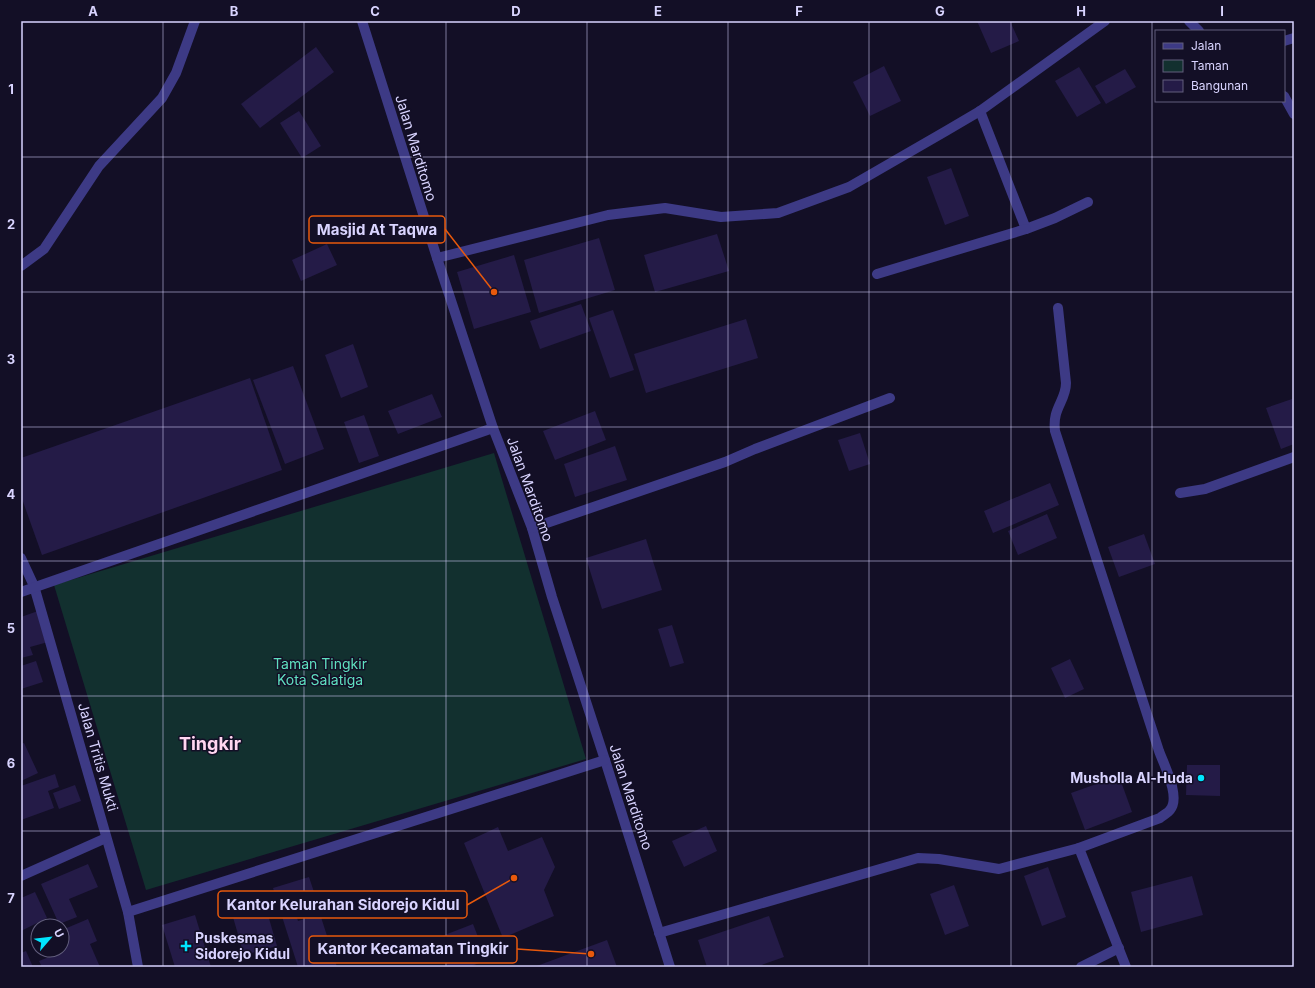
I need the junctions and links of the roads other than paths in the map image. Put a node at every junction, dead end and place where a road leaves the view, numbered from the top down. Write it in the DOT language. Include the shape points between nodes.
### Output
graph roads {
  1 [pos="195,21"];
  2 [pos="362,21"];
  3 [pos="1105,21"];
  4 [pos="1189,21"];
  5 [pos="1198,30"];
  6 [pos="1285,98"];
  7 [pos="980,111"];
  8 [pos="1294,114"];
  9 [pos="1088,202"];
  10 [pos="1026,229"];
  11 [pos="437,258"];
  12 [pos="21,266"];
  13 [pos="876,274"];
  14 [pos="1058,308"];
  15 [pos="890,398"];
  16 [pos="493,428"];
  17 [pos="1294,457"];
  18 [pos="1180,493"];
  19 [pos="532,528"];
  20 [pos="21,558"];
  21 [pos="34,586"];
  22 [pos="21,592"];
  23 [pos="605,760"];
  24 [pos="106,838"];
  25 [pos="1079,848"];
  26 [pos="21,876"];
  27 [pos="128,912"];
  28 [pos="660,933"];
  29 [pos="1119,948"];
  30 [pos="138,967"];
  31 [pos="670,967"];
  32 [pos="1081,967"];
  33 [pos="1126,967"];
  1 -- 12 [label="street" via="176,73 162,98 99,166 44,249"];
  2 -- 11 [label="street, Jalan Marditomo"];
  3 -- 7 [label="street"];
  4 -- 5 [label="street"];
  6 -- 8 [label="street"];
  7 -- 10 [label="street"];
  7 -- 11 [label="street" via="849,187 778,213 721,217 665,208 608,215"];
  9 -- 10 [label="street"];
  10 -- 13 [label="street"];
  11 -- 16 [label="street, Jalan Marditomo"];
  14 -- 25 [label="street" via="1066,390 1055,416 1056,431 1174,793 1174,802 1170,810 1160,818"];
  15 -- 19 [label="street" via="725,462"];
  16 -- 19 [label="street, Jalan Marditomo"];
  16 -- 21 [label="street"];
  17 -- 18 [label="street" via="1205,490"];
  19 -- 23 [label="street, Jalan Marditomo"];
  20 -- 21 [label="street, Jalan Tritis Mukti"];
  21 -- 22 [label="street"];
  21 -- 24 [label="street, Jalan Tritis Mukti"];
  23 -- 27 [label="street"];
  23 -- 28 [label="street, Jalan Marditomo"];
  24 -- 26 [label="street"];
  24 -- 27 [label="street, Jalan Tritis Mukti"];
  25 -- 28 [label="street" via="999,869 918,858"];
  25 -- 29 [label="street"];
  27 -- 30 [label="street, Jalan Tritis Mukti"];
  28 -- 31 [label="street, Jalan Marditomo"];
  29 -- 32 [label="street"];
  29 -- 33 [label="street"];
}
